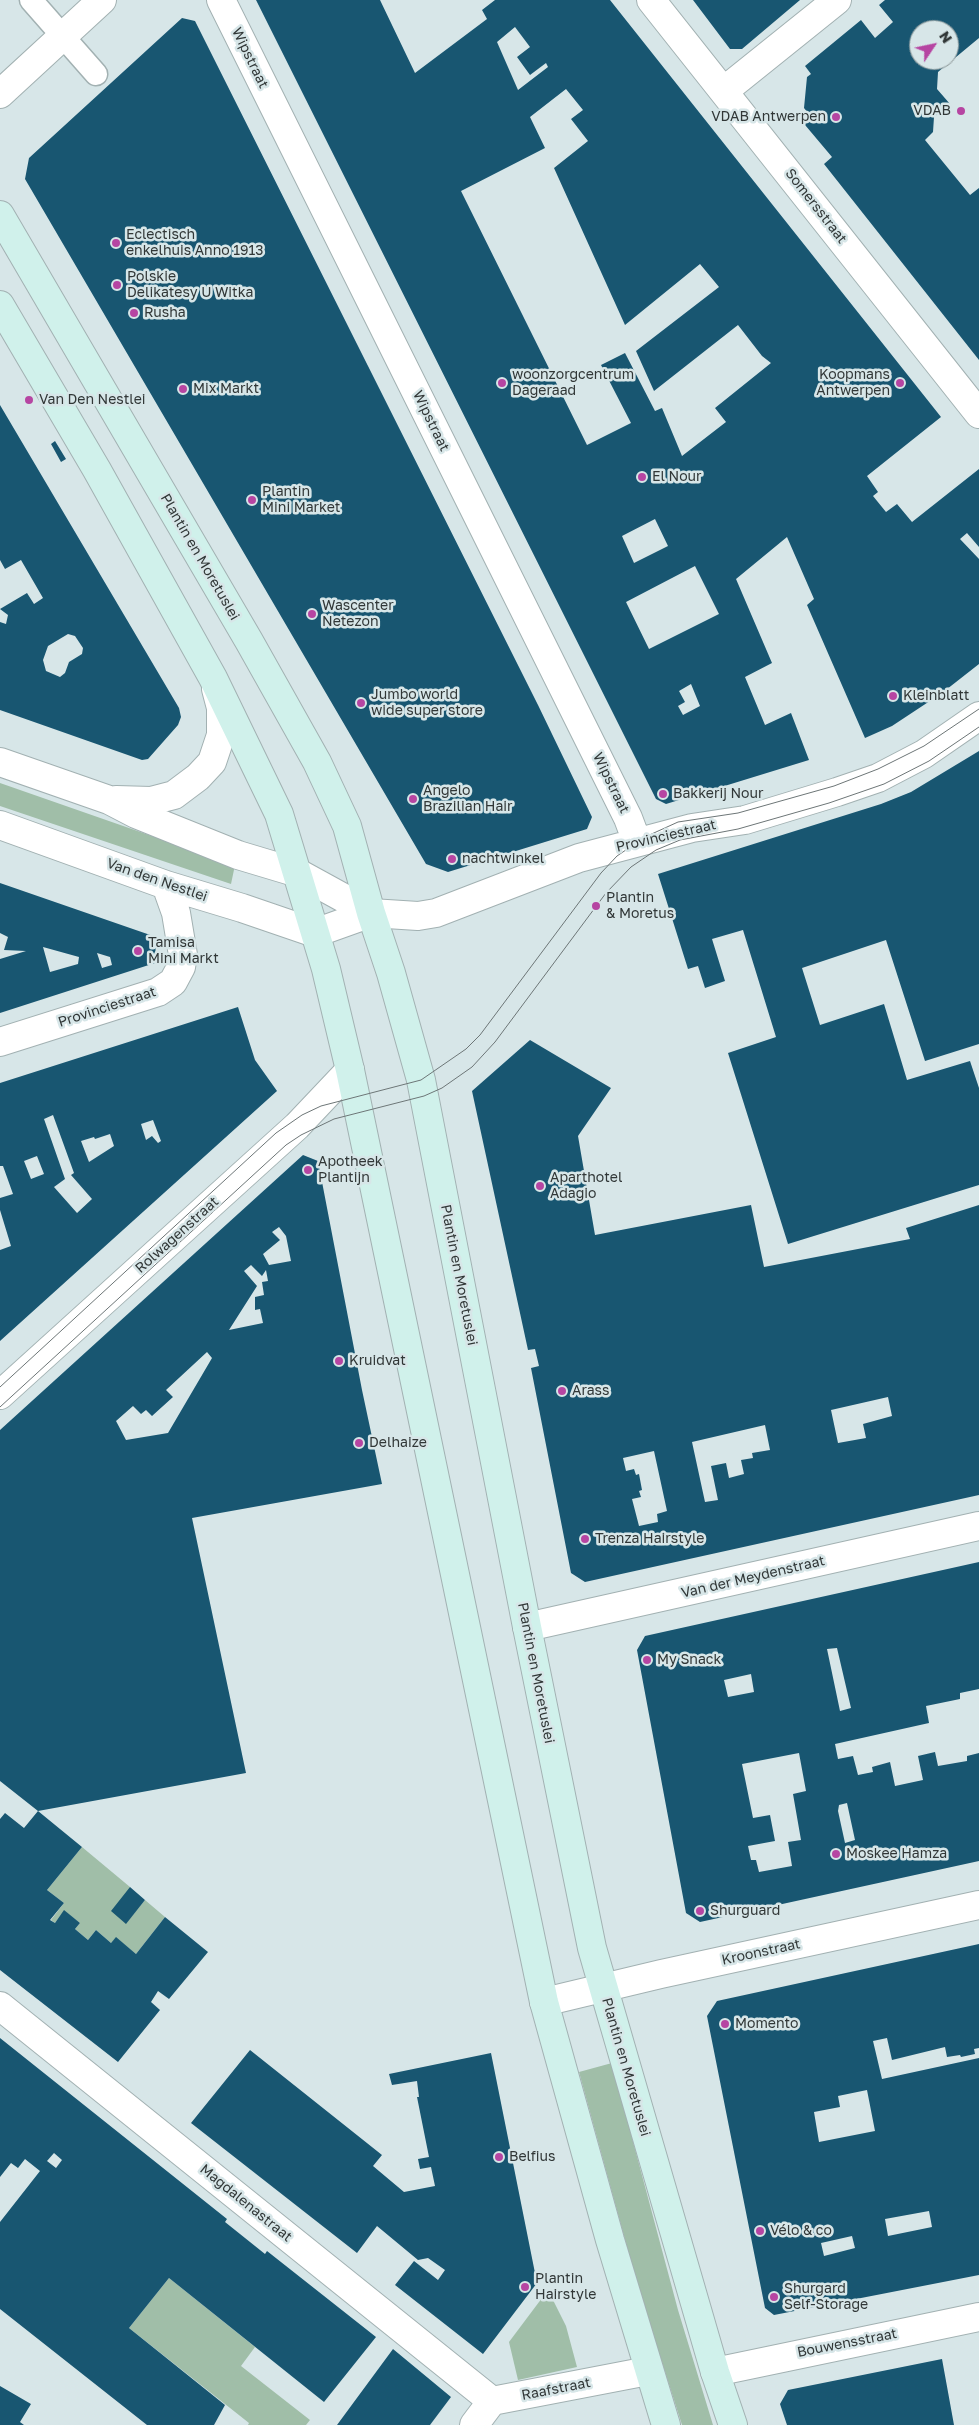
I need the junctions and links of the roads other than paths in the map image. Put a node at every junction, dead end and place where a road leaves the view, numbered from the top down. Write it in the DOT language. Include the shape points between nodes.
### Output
graph roads {
  1 [pos="102,0"];
  2 [pos="221,0"];
  3 [pos="651,0"];
  4 [pos="837,0"];
  5 [pos="32,2"];
  6 [pos="62,37"];
  7 [pos="96,74"];
  8 [pos="724,90"];
  9 [pos="0,94"];
  10 [pos="0,215"];
  11 [pos="0,304"];
  12 [pos="979,414"];
  13 [pos="213,678"];
  14 [pos="979,716"];
  15 [pos="0,762"];
  16 [pos="109,800"];
  17 [pos="0,825"];
  18 [pos="637,842"];
  19 [pos="298,872"];
  20 [pos="166,885"];
  21 [pos="371,913"];
  22 [pos="315,933"];
  23 [pos="0,1042"];
  24 [pos="350,1070"];
  25 [pos="0,1396"];
  26 [pos="979,1526"];
  27 [pos="527,1627"];
  28 [pos="979,1905"];
  29 [pos="603,1989"];
  30 [pos="544,2002"];
  31 [pos="0,2006"];
  32 [pos="979,2317"];
  33 [pos="648,2371"];
  34 [pos="715,2372"];
  35 [pos="492,2401"];
  36 [pos="474,2425"];
  37 [pos="666,2425"];
  38 [pos="733,2425"];
  1 -- 6 [label="street"];
  2 -- 18 [label="street, Wipstraat" via="620,800"];
  3 -- 8 [label="street, Somersstraat"];
  4 -- 8 [label="street"];
  5 -- 6 [label="street"];
  6 -- 7 [label="street"];
  6 -- 9 [label="street"];
  8 -- 12 [label="street, Somersstraat"];
  10 -- 21 [label="main road, Plantin en Moretuslei" via="249,641 316,762 347,826"];
  11 -- 13 [label="main road"];
  13 -- 16 [label="street" via="221,708 221,735 212,762 174,795 151,801"];
  13 -- 19 [label="main road" via="279,814"];
  14 -- 18 [label="street, Provinciestraat" via="924,754 878,778 744,820 692,828"];
  15 -- 16 [label="street"];
  16 -- 19 [label="street" via="238,855"];
  17 -- 20 [label="street, Van den Nestlei"];
  18 -- 21 [label="street, Provinciestraat" via="580,858 436,913 418,916"];
  19 -- 21 [label="street"];
  19 -- 22 [label="main road"];
  20 -- 22 [label="street, Van den Nestlei"];
  20 -- 23 [label="street, Provinciestraat" via="176,913 183,955 173,982 158,992"];
  21 -- 22 [label="street"];
  21 -- 27 [label="main road, Plantin en Moretuslei" via="421,1080"];
  22 -- 24 [label="main road"];
  24 -- 25 [label="street, Rolwagenstraat" via="297,1126"];
  24 -- 30 [label="main road"];
  26 -- 27 [label="street, Van der Meydenstraat"];
  27 -- 29 [label="main road, Plantin en Moretuslei"];
  28 -- 29 [label="street, Kroonstraat"];
  29 -- 30 [label="street, Kroonstraat"];
  29 -- 34 [label="main road, Plantin en Moretuslei"];
  30 -- 33 [label="main road"];
  31 -- 35 [label="street, Magdalenastraat"];
  32 -- 34 [label="street, Bouwensstraat"];
  33 -- 35 [label="street, Raafstraat"];
  33 -- 37 [label="main road"];
  34 -- 38 [label="main road, Plantin en Moretuslei"];
  35 -- 36 [label="street"];
}
